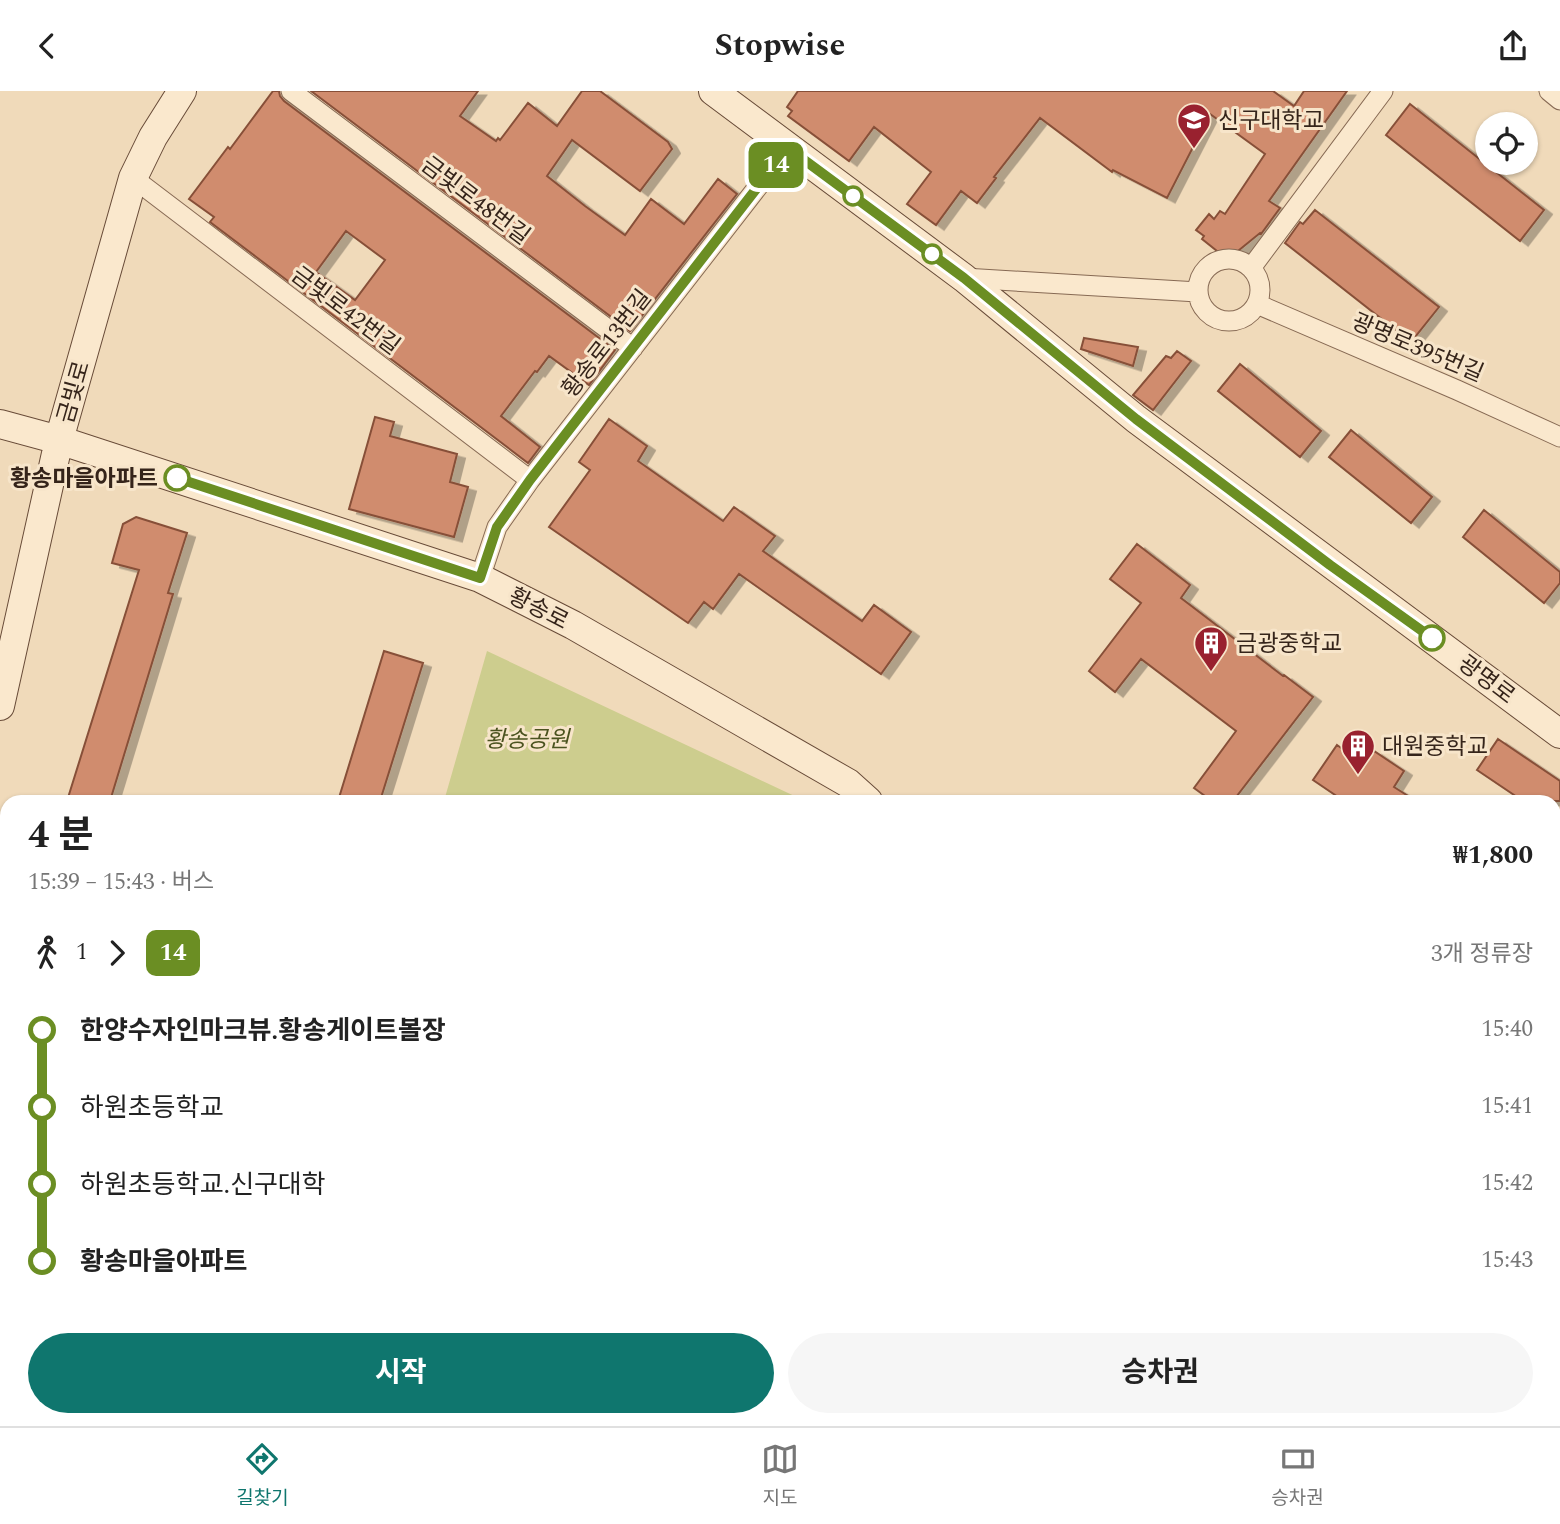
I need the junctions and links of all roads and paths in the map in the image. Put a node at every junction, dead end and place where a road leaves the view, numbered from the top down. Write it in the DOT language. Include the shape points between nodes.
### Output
graph roads {
  1 [pos="182,91"];
  2 [pos="291,91"];
  3 [pos="713,91"];
  4 [pos="1383,91"];
  5 [pos="1549,91"];
  6 [pos="1560,100"];
  7 [pos="788,148"];
  8 [pos="133,178"];
  9 [pos="1251,268"];
  10 [pos="964,278"];
  11 [pos="1198,292"];
  12 [pos="1257,304"];
  13 [pos="633,348"];
  14 [pos="0,424"];
  15 [pos="1560,437"];
  16 [pos="59,440"];
  17 [pos="530,480"];
  18 [pos="480,578"];
  19 [pos="0,706"];
  20 [pos="1560,734"];
  21 [pos="861,795"];
  1 -- 8 [label="street, 금빛로"];
  2 -- 13 [label="street, 금빛로48번길"];
  3 -- 7 [label="street, 광명로"];
  4 -- 9 [label="street"];
  5 -- 6 [label="street"];
  7 -- 10 [label="street, 광명로"];
  7 -- 13 [label="street, 황송로13번길"];
  8 -- 16 [label="street, 금빛로"];
  8 -- 17 [label="street, 금빛로42번길"];
  9 -- 11 [label="street" via="1232,259 1212,264 1199,281"];
  9 -- 12 [label="street" via="1260,288"];
  10 -- 11 [label="street"];
  10 -- 20 [label="street, 광명로" via="1136,419"];
  11 -- 12 [label="street" via="1206,311 1226,321 1237,321"];
  12 -- 15 [label="street, 광명로395번길"];
  13 -- 17 [label="street, 황송로13번길"];
  14 -- 16 [label="street, 황송로"];
  16 -- 18 [label="street, 황송로"];
  16 -- 19 [label="street, 금빛로"];
  17 -- 18 [label="street, 황송로13번길" via="497,527"];
  18 -- 21 [label="street, 황송로" via="573,625 848,783"];
}
